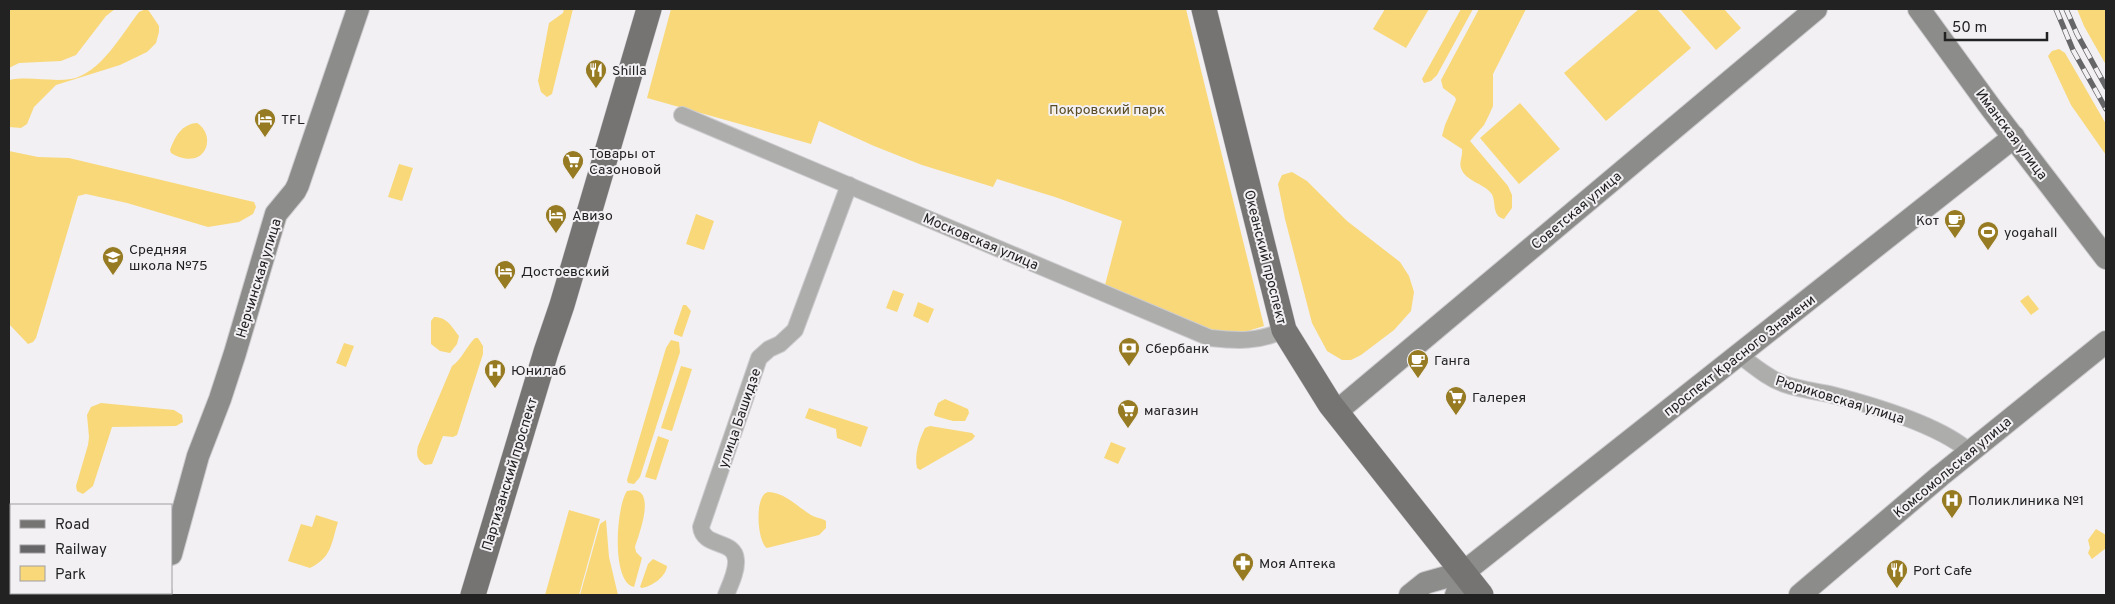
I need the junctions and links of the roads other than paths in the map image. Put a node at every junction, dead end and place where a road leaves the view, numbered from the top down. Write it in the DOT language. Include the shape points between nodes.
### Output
graph roads {
  1 [pos="358,9"];
  2 [pos="650,9"];
  3 [pos="1204,9"];
  4 [pos="1816,9"];
  5 [pos="1919,9"];
  6 [pos="682,115"];
  7 [pos="2014,137"];
  8 [pos="849,185"];
  9 [pos="2106,258"];
  10 [pos="1284,330"];
  11 [pos="2106,342"];
  12 [pos="1739,355"];
  13 [pos="1336,412"];
  14 [pos="1970,452"];
  15 [pos="172,550"];
  16 [pos="1460,584"];
  17 [pos="472,595"];
  18 [pos="726,595"];
  19 [pos="1410,595"];
  20 [pos="1482,595"];
  21 [pos="1800,595"];
  1 -- 15 [label="main road, Нерчинская улица" via="296,191 276,214 229,372 198,456"];
  2 -- 17 [label="main road, Партизанский проспект"];
  3 -- 10 [label="main road, Океанский проспект"];
  4 -- 13 [label="main road, Советская улица"];
  5 -- 7 [label="main road, Иманская улица"];
  6 -- 8 [label="street, Московская улица"];
  7 -- 9 [label="main road, Иманская улица"];
  7 -- 12 [label="main road, проспект Красного Знамени"];
  8 -- 10 [label="street, Московская улица" via="1210,338 1268,338"];
  8 -- 18 [label="street, улица Башидзе" via="795,330 759,358 701,527 708,540 727,546 735,555"];
  10 -- 13 [label="main road, Океанский проспект"];
  11 -- 14 [label="main road, Комсомольская улица"];
  12 -- 14 [label="street, Рюриковская улица" via="1774,380 1852,400 1914,421 1959,442"];
  12 -- 16 [label="main road, проспект Красного Знамени"];
  13 -- 16 [label="main road, Океанский проспект"];
  14 -- 21 [label="main road, Комсомольская улица"];
  16 -- 19 [label="main road, проспект Красного Знамени" via="1425,583"];
  16 -- 20 [label="main road, Океанский проспект"];
}
